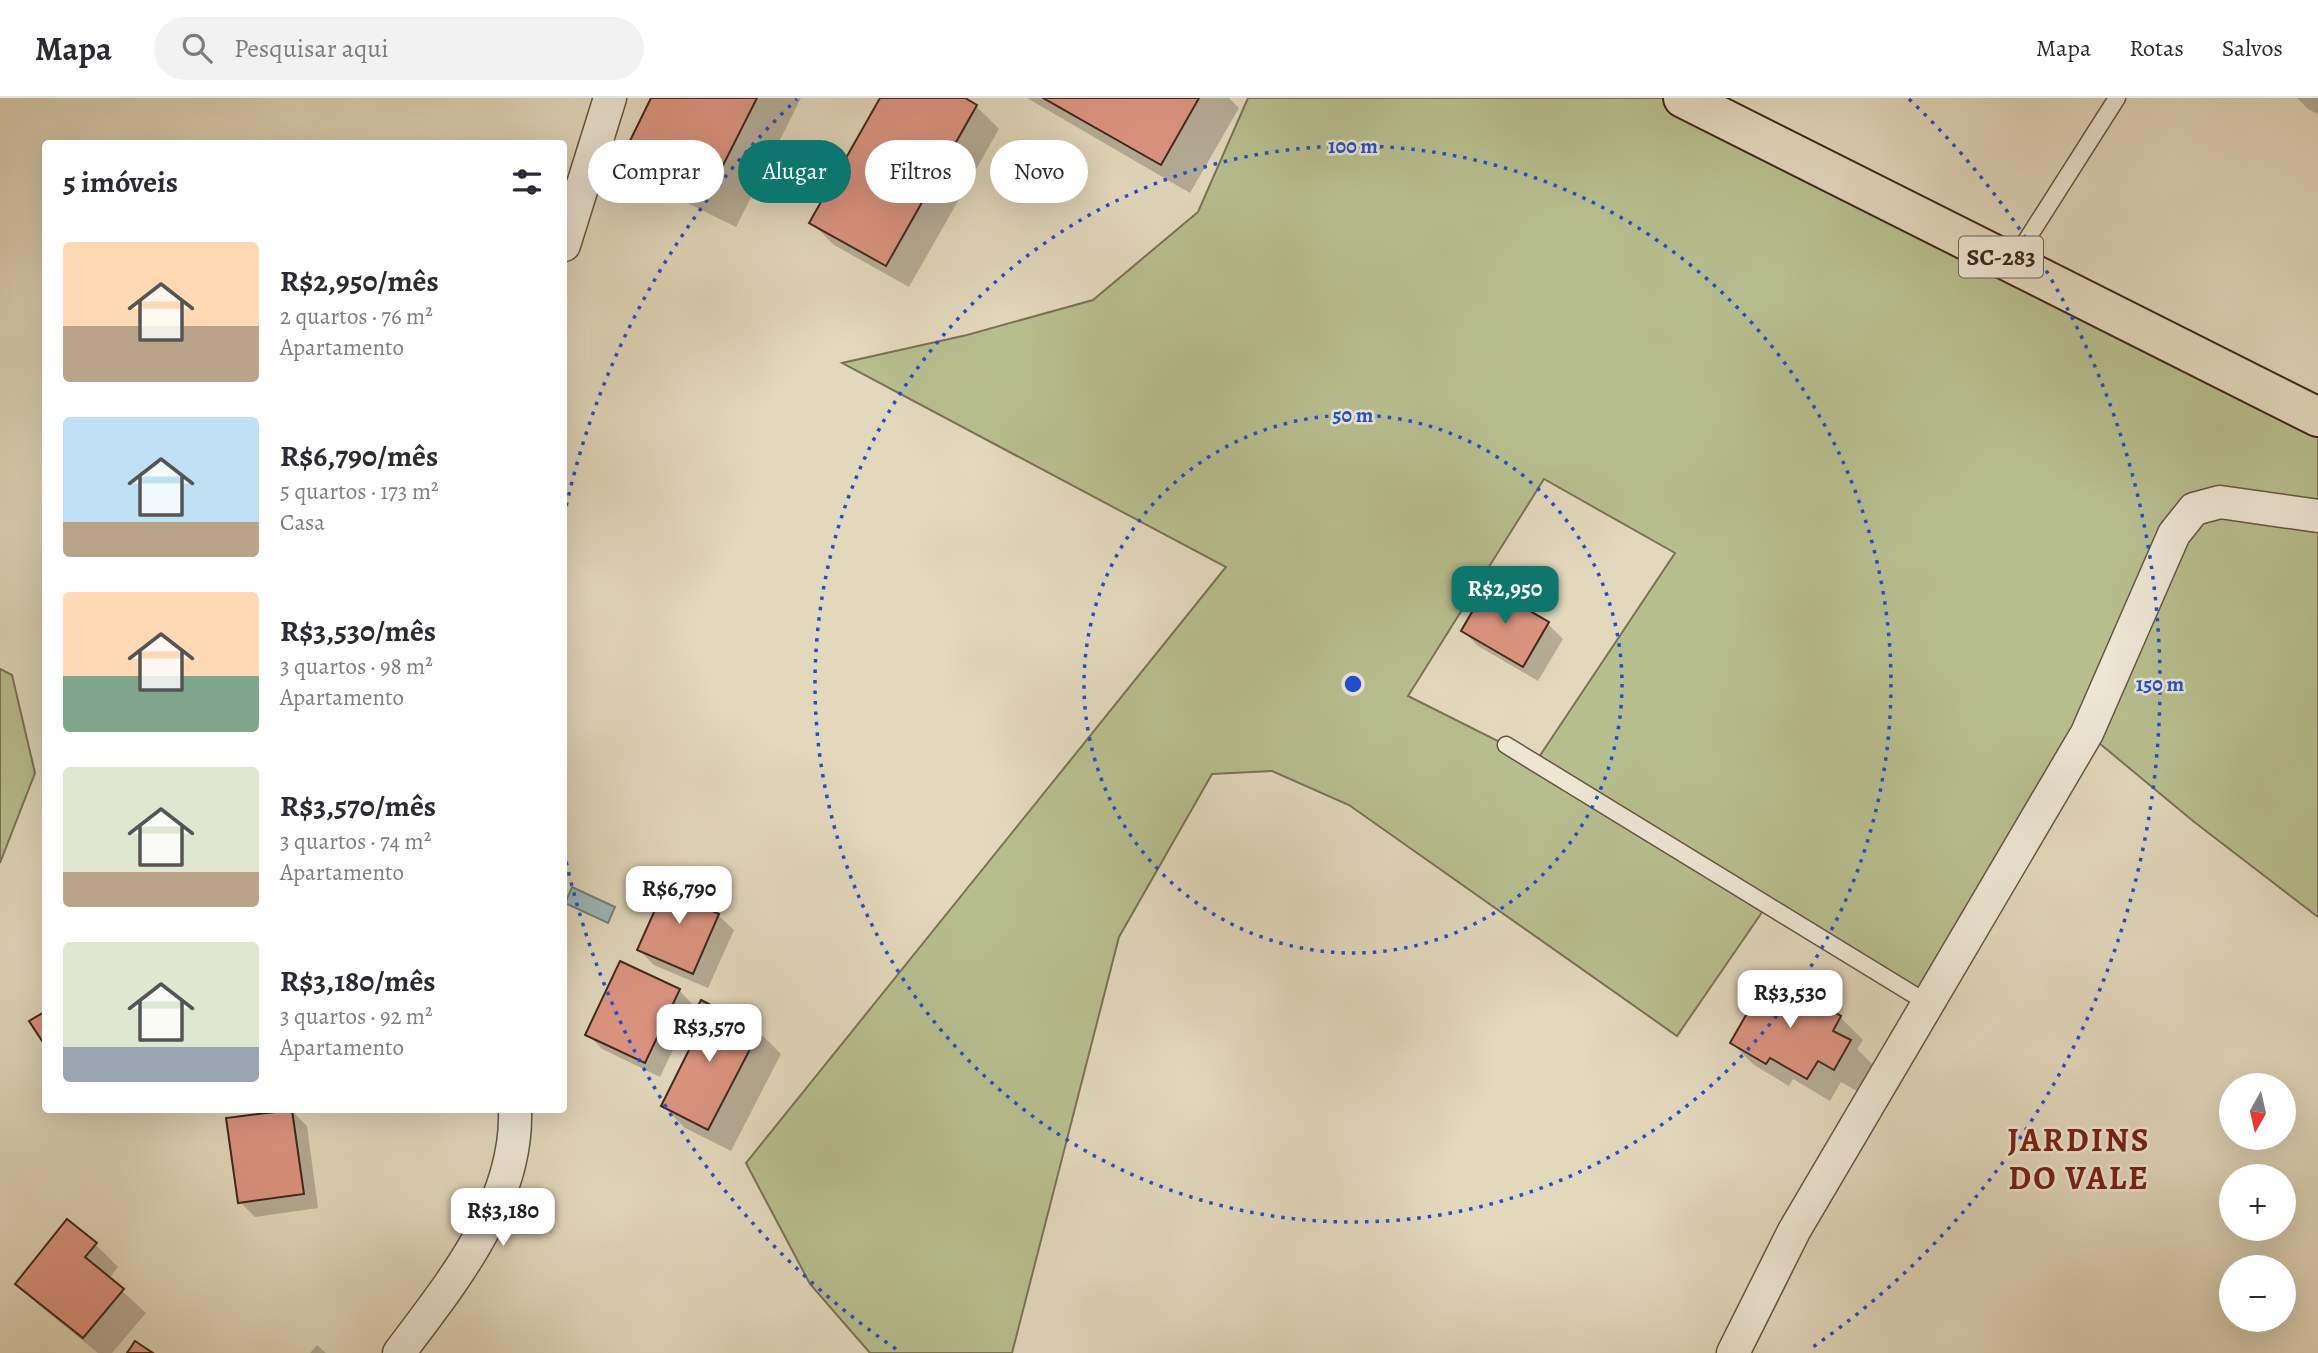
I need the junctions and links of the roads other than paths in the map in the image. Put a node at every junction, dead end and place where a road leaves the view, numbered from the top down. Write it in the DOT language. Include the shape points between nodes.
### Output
graph roads {
  1 [pos="610,98"];
  2 [pos="1683,98"];
  3 [pos="2117,98"];
  4 [pos="567,236"];
  5 [pos="2012,263"];
  6 [pos="2318,417"];
  7 [pos="2318,516"];
  8 [pos="1506,745"];
  9 [pos="1929,1004"];
  10 [pos="515,1113"];
  11 [pos="399,1353"];
  12 [pos="1733,1353"];
  1 -- 4 [label="street"];
  2 -- 5 [label="main road, SC-283"];
  3 -- 5 [label="lane"];
  5 -- 6 [label="main road, SC-283"];
  7 -- 9 [label="street" via="2220,502 2194,509 2174,534 2087,733"];
  8 -- 9 [label="lane"];
  9 -- 12 [label="street" via="1794,1231"];
  10 -- 11 [label="street" via="516,1134 496,1206 461,1269"];
}
